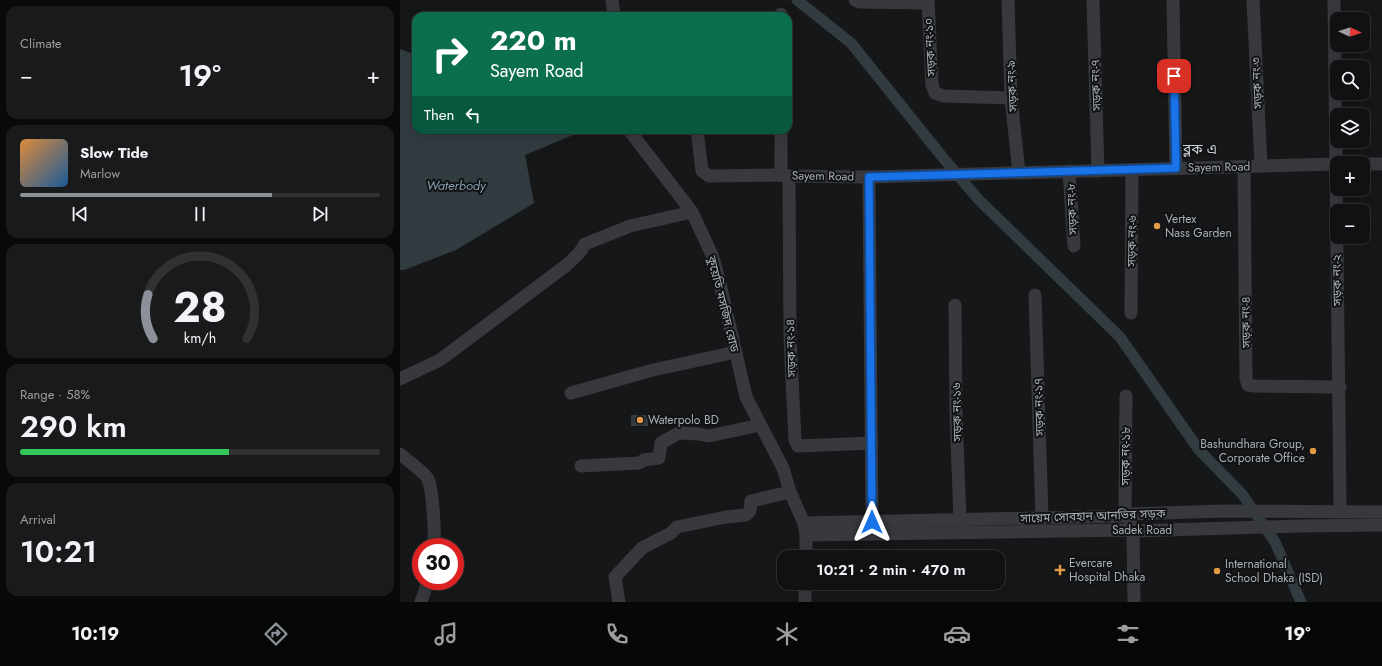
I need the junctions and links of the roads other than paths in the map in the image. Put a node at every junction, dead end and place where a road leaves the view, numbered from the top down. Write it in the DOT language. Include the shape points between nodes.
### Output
graph roads {
  1 [pos="612,0"];
  2 [pos="855,0"];
  3 [pos="1008,0"];
  4 [pos="1093,0"];
  5 [pos="1173,0"];
  6 [pos="1253,0"];
  7 [pos="1334,0"];
  8 [pos="928,1"];
  9 [pos="614,12"];
  10 [pos="1011,98"];
  11 [pos="632,134"];
  12 [pos="697,134"];
  13 [pos="781,134"];
  14 [pos="1336,156"];
  15 [pos="1330,164"];
  16 [pos="1370,164"];
  17 [pos="1382,164"];
  18 [pos="1261,166"];
  19 [pos="1244,167"];
  20 [pos="1176,168"];
  21 [pos="1098,170"];
  22 [pos="1132,170"];
  23 [pos="1069,171"];
  24 [pos="1019,173"];
  25 [pos="785,176"];
  26 [pos="869,177"];
  27 [pos="1337,196"];
  28 [pos="692,212"];
  29 [pos="1074,246"];
  30 [pos="1035,295"];
  31 [pos="955,305"];
  32 [pos="1132,313"];
  33 [pos="736,352"];
  34 [pos="400,379"];
  35 [pos="1340,387"];
  36 [pos="571,393"];
  37 [pos="1126,396"];
  38 [pos="760,425"];
  39 [pos="872,443"];
  40 [pos="400,455"];
  41 [pos="581,466"];
  42 [pos="790,492"];
  43 [pos="1341,512"];
  44 [pos="1382,512"];
  45 [pos="1128,515"];
  46 [pos="1042,518"];
  47 [pos="960,520"];
  48 [pos="872,522"];
  49 [pos="1382,526"];
  50 [pos="805,529"];
  51 [pos="1133,532"];
  52 [pos="435,538"];
  53 [pos="806,550"];
  54 [pos="425,590"];
  55 [pos="805,590"];
  56 [pos="421,602"];
  57 [pos="619,602"];
  58 [pos="805,602"];
  59 [pos="1134,602"];
  1 -- 9 [label="street"];
  2 -- 8 [label="street"];
  3 -- 10 [label="street, সড়ক নং-৯"];
  4 -- 21 [label="street, সড়ক নং-৭"];
  5 -- 20 [label="street"];
  6 -- 18 [label="street, সড়ক নং-৩"];
  7 -- 14 [label="street, সড়ক নং-২"];
  8 -- 10 [label="street, সড়ক নং-১০" via="932,85 935,93 944,96"];
  10 -- 24 [label="street, সড়ক নং-৯"];
  11 -- 28 [label="street, কুয়েতি মসজিদ রোড"];
  12 -- 25 [label="street, Sayem Road" via="702,171 709,176"];
  13 -- 25 [label="street"];
  15 -- 18 [label="street, Sayem Road"];
  16 -- 17 [label="street"];
  18 -- 19 [label="street, Sayem Road"];
  19 -- 20 [label="street, Sayem Road"];
  19 -- 35 [label="street, সড়ক নং-৪" via="1248,385"];
  20 -- 22 [label="street, Sayem Road"];
  21 -- 22 [label="street, Sayem Road"];
  21 -- 23 [label="street, Sayem Road"];
  22 -- 32 [label="street, সড়ক নং-৬"];
  23 -- 24 [label="street, Sayem Road"];
  23 -- 29 [label="street, সড়ক নং-৮"];
  24 -- 26 [label="street, Sayem Road"];
  25 -- 26 [label="street, Sayem Road"];
  25 -- 39 [label="street, সড়ক নং-১৪" via="795,440 798,446"];
  26 -- 39 [label="street"];
  27 -- 35 [label="street, সড়ক নং-২"];
  28 -- 33 [label="street, কুয়েতি মসজিদ রোড" via="712,255"];
  28 -- 34 [label="street" via="630,226 585,244 568,264 440,360"];
  30 -- 46 [label="street, সড়ক নং-১৭"];
  31 -- 47 [label="street, সড়ক নং-১৬"];
  33 -- 36 [label="street" via="653,370"];
  33 -- 38 [label="street, কুয়েতি মসজিদ রোড" via="746,397"];
  35 -- 43 [label="street, সড়ক নং-২"];
  37 -- 45 [label="street, সড়ক নং-১৮"];
  38 -- 41 [label="street" via="708,436 679,433 661,443 659,458 639,463"];
  38 -- 42 [label="street, কুয়েতি মসজিদ রোড" via="783,468"];
  39 -- 48 [label="street"];
  40 -- 52 [label="street" via="428,478"];
  42 -- 50 [label="street, কুয়েতি মসজিদ রোড"];
  42 -- 57 [label="street" via="751,501 750,511 746,515 677,527 671,533 642,548 615,577"];
  43 -- 44 [label="street, সায়েম সোবহান আনভির সড়ক"];
  43 -- 45 [label="street, সায়েম সোবহান আনভির সড়ক" via="1224,511"];
  45 -- 46 [label="street, সায়েম সোবহান আনভির সড়ক"];
  45 -- 51 [label="street, সড়ক নং-১৮"];
  46 -- 47 [label="street, সায়েম সোবহান আনভির সড়ক"];
  47 -- 48 [label="street, সায়েম সোবহান আনভির সড়ক"];
  48 -- 50 [label="street, সায়েম সোবহান আনভির সড়ক"];
  49 -- 51 [label="street, Sadek Road"];
  50 -- 51 [label="street, Sadek Road"];
  50 -- 53 [label="street"];
  51 -- 59 [label="street, সড়ক নং-১৮"];
  54 -- 56 [label="street"];
  55 -- 58 [label="street"];
}
